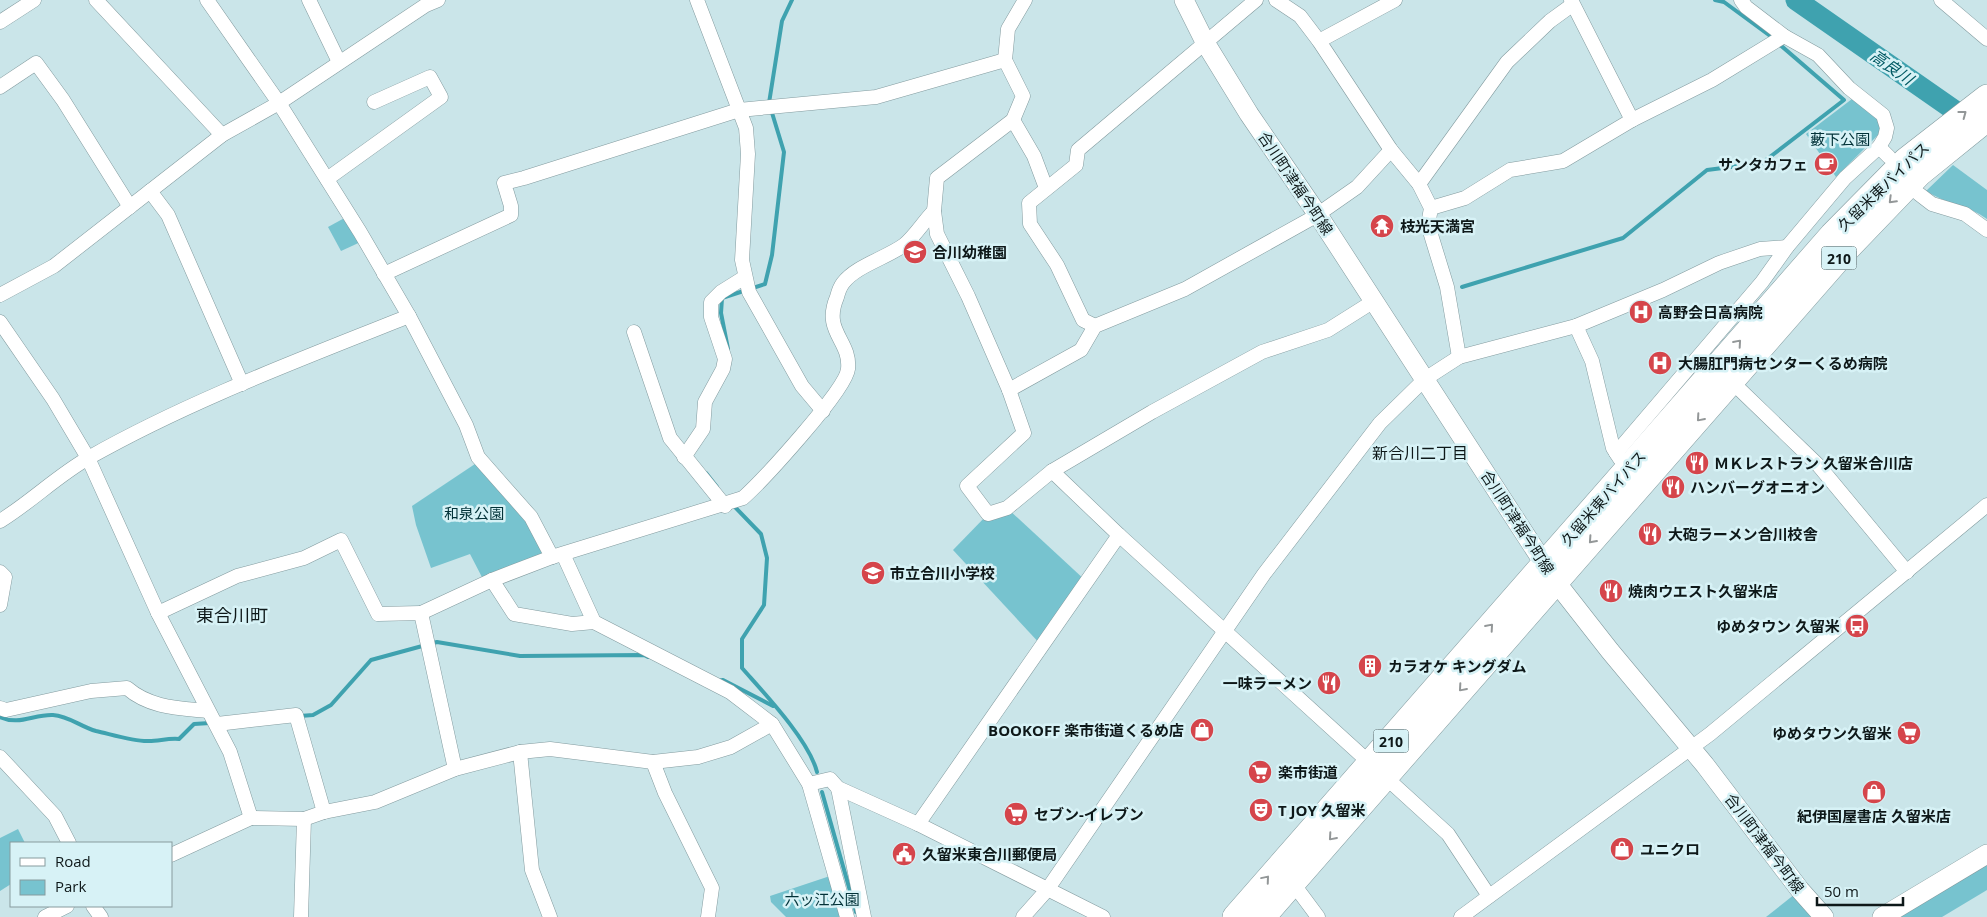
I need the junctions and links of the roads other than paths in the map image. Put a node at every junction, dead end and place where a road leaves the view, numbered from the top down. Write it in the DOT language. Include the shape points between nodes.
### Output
graph roads {
  1 [pos="34,0"];
  2 [pos="96,0"];
  3 [pos="207,0"];
  4 [pos="309,0"];
  5 [pos="438,0"];
  6 [pos="696,0"];
  7 [pos="1025,0"];
  8 [pos="1184,0"];
  9 [pos="1256,0"];
  10 [pos="1276,0"];
  11 [pos="1395,0"];
  12 [pos="1732,0"];
  13 [pos="1940,0"];
  14 [pos="1572,2"];
  15 [pos="1744,4"];
  16 [pos="0,22"];
  17 [pos="1784,36"];
  18 [pos="1319,40"];
  19 [pos="1987,40"];
  20 [pos="1206,44"];
  21 [pos="1005,60"];
  22 [pos="339,62"];
  23 [pos="0,87"];
  24 [pos="1987,96"];
  25 [pos="374,102"];
  26 [pos="278,103"];
  27 [pos="739,110"];
  28 [pos="1987,119"];
  29 [pos="1013,120"];
  30 [pos="1632,120"];
  31 [pos="222,135"];
  32 [pos="1947,138"];
  33 [pos="1391,150"];
  34 [pos="327,179"];
  35 [pos="1420,184"];
  36 [pos="1046,188"];
  37 [pos="150,191"];
  38 [pos="1919,194"];
  39 [pos="130,207"];
  40 [pos="1431,208"];
  41 [pos="934,210"];
  42 [pos="1318,215"];
  43 [pos="1985,228"];
  44 [pos="1787,247"];
  45 [pos="384,274"];
  46 [pos="745,277"];
  47 [pos="0,295"];
  48 [pos="1374,301"];
  49 [pos="409,316"];
  50 [pos="0,322"];
  51 [pos="1095,326"];
  52 [pos="1576,326"];
  53 [pos="634,332"];
  54 [pos="1459,357"];
  55 [pos="1425,379"];
  56 [pos="1732,382"];
  57 [pos="242,384"];
  58 [pos="1009,390"];
  59 [pos="823,411"];
  60 [pos="684,457"];
  61 [pos="88,458"];
  62 [pos="1621,462"];
  63 [pos="1052,471"];
  64 [pos="731,504"];
  65 [pos="1987,505"];
  66 [pos="0,521"];
  67 [pos="1119,535"];
  68 [pos="557,556"];
  69 [pos="0,572"];
  70 [pos="1907,572"];
  71 [pos="1551,573"];
  72 [pos="492,580"];
  73 [pos="0,605"];
  74 [pos="421,612"];
  75 [pos="158,613"];
  76 [pos="594,622"];
  77 [pos="1224,631"];
  78 [pos="2,711"];
  79 [pos="208,711"];
  80 [pos="217,724"];
  81 [pos="772,724"];
  82 [pos="1690,748"];
  83 [pos="520,752"];
  84 [pos="0,757"];
  85 [pos="653,762"];
  86 [pos="455,769"];
  87 [pos="1378,770"];
  88 [pos="810,784"];
  89 [pos="838,788"];
  90 [pos="324,812"];
  91 [pos="251,818"];
  92 [pos="304,819"];
  93 [pos="918,824"];
  94 [pos="68,842"];
  95 [pos="1987,854"];
  96 [pos="172,855"];
  97 [pos="1292,882"];
  98 [pos="1047,890"];
  99 [pos="1489,896"];
  100 [pos="65,907"];
  101 [pos="45,917"];
  102 [pos="302,917"];
  103 [pos="550,917"];
  104 [pos="708,917"];
  105 [pos="847,917"];
  106 [pos="864,917"];
  107 [pos="1023,917"];
  108 [pos="1103,917"];
  109 [pos="1235,917"];
  110 [pos="1262,917"];
  111 [pos="1318,917"];
  112 [pos="1461,917"];
  113 [pos="1824,917"];
  114 [pos="1882,917"];
  1 -- 16 [label="street"];
  2 -- 31 [label="street"];
  3 -- 26 [label="street"];
  4 -- 22 [label="street"];
  5 -- 22 [label="street"];
  6 -- 27 [label="street"];
  7 -- 21 [label="street" via="1008,29"];
  8 -- 20 [label="street, 合川町津福今町線"];
  9 -- 20 [label="street"];
  10 -- 18 [label="street" via="1300,16"];
  11 -- 18 [label="street"];
  12 -- 15 [label="street"];
  13 -- 19 [label="street"];
  14 -- 30 [label="street"];
  14 -- 35 [label="street" via="1507,62"];
  15 -- 17 [label="street"];
  17 -- 30 [label="street" via="1712,80"];
  17 -- 44 [label="street" via="1818,55 1849,88 1883,115 1887,128 1884,152 1845,178"];
  18 -- 33 [label="street"];
  20 -- 36 [label="street" via="1078,150 1076,165"];
  20 -- 42 [label="street, 合川町津福今町線"];
  21 -- 27 [label="street" via="876,97"];
  21 -- 29 [label="street" via="1023,96"];
  22 -- 26 [label="street"];
  23 -- 39 [label="street" via="36,63"];
  32 -- 24 [label="highway, 久留米東バイパス / 210, one-way"];
  25 -- 34 [label="street" via="430,77 441,97"];
  26 -- 31 [label="street"];
  26 -- 34 [label="street"];
  27 -- 45 [label="street" via="504,183 511,215"];
  27 -- 46 [label="street" via="746,128 748,154 742,260"];
  28 -- 32 [label="highway, 久留米東バイパス / 210"];
  29 -- 36 [label="street" via="1034,156"];
  29 -- 41 [label="street" via="938,178"];
  30 -- 40 [label="street" via="1563,160 1510,170 1465,198"];
  31 -- 37 [label="street"];
  32 -- 56 [label="highway, 久留米東バイパス / 210, one-way"];
  62 -- 32 [label="highway, 久留米東バイパス / 210, one-way" via="1906,160"];
  33 -- 35 [label="street"];
  33 -- 42 [label="street" via="1357,187"];
  34 -- 45 [label="street"];
  35 -- 40 [label="street"];
  36 -- 51 [label="street" via="1028,203 1030,224 1056,265 1083,320"];
  37 -- 39 [label="street"];
  37 -- 57 [label="street" via="168,215"];
  38 -- 43 [label="street" via="1932,204 1965,214"];
  39 -- 47 [label="street" via="54,266"];
  40 -- 54 [label="street" via="1428,225 1447,287"];
  41 -- 58 [label="street" via="937,234"];
  41 -- 59 [label="street" via="905,244 843,284 832,309 832,326 846,353 848,370"];
  42 -- 48 [label="street, 合川町津福今町線"];
  42 -- 51 [label="street" via="1184,289"];
  44 -- 52 [label="street" via="1760,249 1719,263"];
  44 -- 62 [label="street"];
  45 -- 49 [label="street"];
  46 -- 59 [label="street" via="749,292 802,386"];
  46 -- 60 [label="street" via="711,302 711,317 726,359 705,402 702,428"];
  48 -- 55 [label="street, 合川町津福今町線"];
  48 -- 63 [label="street" via="1328,330 1262,352"];
  49 -- 57 [label="street"];
  49 -- 68 [label="street" via="466,425 478,456 531,517"];
  50 -- 61 [label="street" via="53,399"];
  51 -- 58 [label="street" via="1081,350"];
  52 -- 54 [label="street"];
  52 -- 62 [label="street" via="1592,361 1612,448"];
  53 -- 60 [label="street" via="670,438"];
  54 -- 55 [label="street"];
  55 -- 71 [label="street, 合川町津福今町線"];
  55 -- 77 [label="street" via="1380,423"];
  56 -- 70 [label="street" via="1819,466"];
  56 -- 71 [label="highway, 久留米東バイパス / 210, one-way"];
  57 -- 61 [label="street"];
  58 -- 63 [label="street" via="1024,433 967,486 988,514 1007,508"];
  59 -- 64 [label="street" via="756,487"];
  60 -- 64 [label="street"];
  61 -- 66 [label="street"];
  61 -- 75 [label="street"];
  62 -- 71 [label="highway, 久留米東バイパス / 210"];
  63 -- 67 [label="street"];
  64 -- 68 [label="street"];
  65 -- 70 [label="street"];
  67 -- 77 [label="street"];
  67 -- 93 [label="street"];
  68 -- 72 [label="street"];
  68 -- 76 [label="street"];
  69 -- 73 [label="street" via="5,577"];
  70 -- 82 [label="street"];
  71 -- 82 [label="street, 合川町津福今町線"];
  71 -- 87 [label="highway, 久留米東バイパス / 210"];
  72 -- 74 [label="street"];
  72 -- 76 [label="street" via="514,614 572,624"];
  74 -- 75 [label="street" via="378,614 341,540 296,561 237,576"];
  74 -- 86 [label="street"];
  75 -- 79 [label="street"];
  76 -- 81 [label="street" via="730,692"];
  77 -- 87 [label="street"];
  77 -- 98 [label="street"];
  78 -- 79 [label="street" via="91,692 127,688 138,698 161,706"];
  79 -- 80 [label="street"];
  80 -- 90 [label="street" via="296,715"];
  80 -- 91 [label="street" via="230,752"];
  81 -- 85 [label="street" via="731,748 698,757"];
  81 -- 88 [label="street"];
  82 -- 99 [label="street"];
  82 -- 113 [label="street, 合川町津福今町線"];
  83 -- 85 [label="street" via="550,749"];
  83 -- 86 [label="street"];
  83 -- 103 [label="street" via="532,870"];
  84 -- 94 [label="street" via="55,816"];
  85 -- 104 [label="street" via="712,888"];
  86 -- 90 [label="street" via="375,802"];
  87 -- 97 [label="highway, 久留米東バイパス / 210, one-way"];
  87 -- 99 [label="street" via="1448,834"];
  109 -- 87 [label="highway, 久留米東バイパス / 210, one-way" via="1275,869"];
  88 -- 89 [label="street" via="830,779"];
  88 -- 105 [label="street"];
  89 -- 93 [label="street"];
  89 -- 106 [label="street"];
  90 -- 92 [label="street"];
  91 -- 92 [label="street"];
  91 -- 96 [label="street"];
  92 -- 102 [label="street"];
  93 -- 98 [label="street"];
  95 -- 114 [label="street"];
  97 -- 110 [label="highway, 久留米東バイパス / 210"];
  97 -- 111 [label="street"];
  98 -- 107 [label="street"];
  98 -- 108 [label="street"];
  99 -- 112 [label="street"];
  100 -- 101 [label="street"];
}
